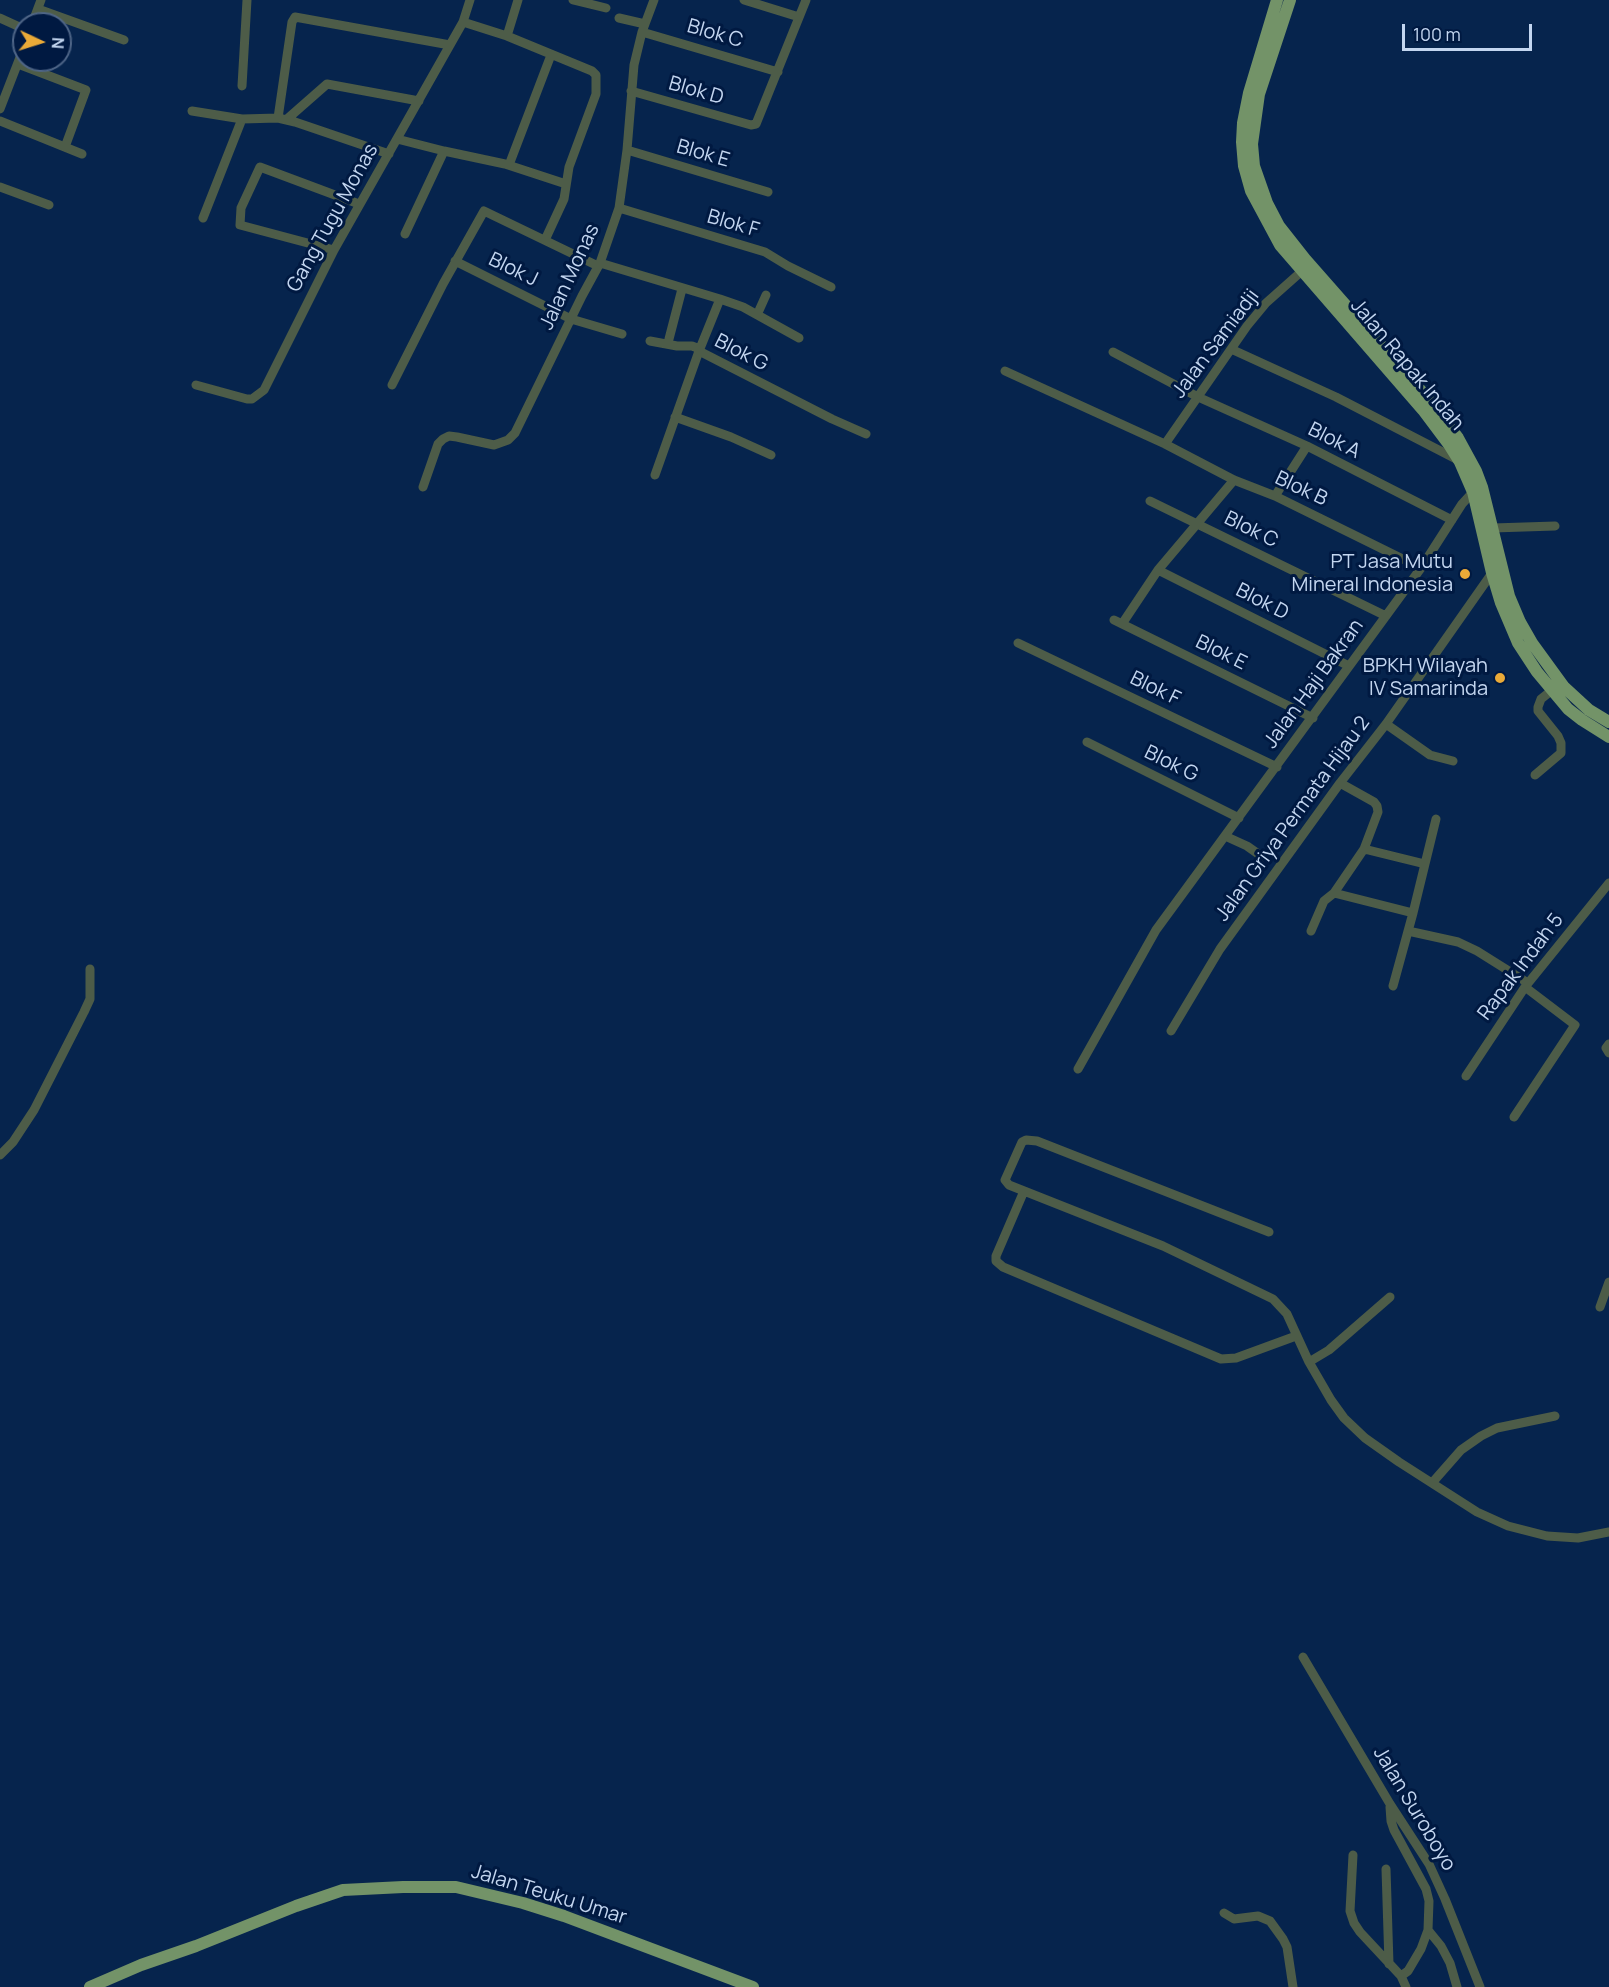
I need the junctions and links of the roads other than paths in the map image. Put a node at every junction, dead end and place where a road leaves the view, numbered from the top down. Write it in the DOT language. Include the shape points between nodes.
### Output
graph roads {
  1 [pos="247,0"];
  2 [pos="470,0"];
  3 [pos="518,0"];
  4 [pos="574,0"];
  5 [pos="654,0"];
  6 [pos="744,0"];
  7 [pos="806,0"];
  8 [pos="1277,0"];
  9 [pos="1290,0"];
  10 [pos="40,4"];
  11 [pos="606,8"];
  12 [pos="799,17"];
  13 [pos="619,18"];
  14 [pos="463,22"];
  15 [pos="644,28"];
  16 [pos="507,36"];
  17 [pos="124,40"];
  18 [pos="450,45"];
  19 [pos="551,55"];
  20 [pos="15,72"];
  21 [pos="39,72"];
  22 [pos="778,72"];
  23 [pos="0,81"];
  24 [pos="10,86"];
  25 [pos="242,86"];
  26 [pos="631,91"];
  27 [pos="419,101"];
  28 [pos="0,110"];
  29 [pos="192,111"];
  30 [pos="242,119"];
  31 [pos="282,119"];
  32 [pos="0,121"];
  33 [pos="398,139"];
  34 [pos="65,147"];
  35 [pos="627,150"];
  36 [pos="444,151"];
  37 [pos="82,154"];
  38 [pos="389,154"];
  39 [pos="509,165"];
  40 [pos="566,184"];
  41 [pos="0,188"];
  42 [pos="768,192"];
  43 [pos="359,204"];
  44 [pos="49,205"];
  45 [pos="619,208"];
  46 [pos="203,218"];
  47 [pos="405,234"];
  48 [pos="545,240"];
  49 [pos="334,249"];
  50 [pos="455,261"];
  51 [pos="599,265"];
  52 [pos="1302,271"];
  53 [pos="831,287"];
  54 [pos="682,289"];
  55 [pos="766,295"];
  56 [pos="720,299"];
  57 [pos="757,315"];
  58 [pos="571,319"];
  59 [pos="622,334"];
  60 [pos="799,338"];
  61 [pos="669,339"];
  62 [pos="650,341"];
  63 [pos="1231,349"];
  64 [pos="699,350"];
  65 [pos="1113,352"];
  66 [pos="1005,370"];
  67 [pos="392,385"];
  68 [pos="196,386"];
  69 [pos="1198,397"];
  70 [pos="675,417"];
  71 [pos="867,434"];
  72 [pos="1166,444"];
  73 [pos="1307,446"];
  74 [pos="771,455"];
  75 [pos="1460,462"];
  76 [pos="655,475"];
  77 [pos="1234,480"];
  78 [pos="423,487"];
  79 [pos="1473,492"];
  80 [pos="1275,496"];
  81 [pos="1150,501"];
  82 [pos="1452,520"];
  83 [pos="1198,524"];
  84 [pos="1555,526"];
  85 [pos="1493,528"];
  86 [pos="1421,568"];
  87 [pos="1158,570"];
  88 [pos="1492,573"];
  89 [pos="1386,616"];
  90 [pos="1018,643"];
  91 [pos="1349,666"];
  92 [pos="1542,669"];
  93 [pos="1551,691"];
  94 [pos="1313,718"];
  95 [pos="1609,722"];
  96 [pos="1386,724"];
  97 [pos="1609,737"];
  98 [pos="1087,742"];
  99 [pos="1453,761"];
  100 [pos="1277,767"];
  101 [pos="1535,776"];
  102 [pos="1340,783"];
  103 [pos="1239,818"];
  104 [pos="1437,819"];
  105 [pos="1225,836"];
  106 [pos="1364,849"];
  107 [pos="1264,858"];
  108 [pos="1425,864"];
  109 [pos="1609,883"];
  110 [pos="1334,893"];
  111 [pos="1413,913"];
  112 [pos="1311,931"];
  113 [pos="1408,931"];
  114 [pos="90,969"];
  115 [pos="1527,985"];
  116 [pos="1393,986"];
  117 [pos="1171,1031"];
  118 [pos="1609,1044"];
  119 [pos="1609,1053"];
  120 [pos="1078,1069"];
  121 [pos="1466,1076"];
  122 [pos="1514,1117"];
  123 [pos="0,1155"];
  124 [pos="1024,1191"];
  125 [pos="1269,1232"];
  126 [pos="1609,1282"];
  127 [pos="1390,1297"];
  128 [pos="1600,1307"];
  129 [pos="1296,1336"];
  130 [pos="1309,1362"];
  131 [pos="1555,1416"];
  132 [pos="1432,1483"];
  133 [pos="1609,1532"];
  134 [pos="1303,1657"];
  135 [pos="1390,1804"];
  136 [pos="1353,1855"];
  137 [pos="1386,1869"];
  138 [pos="1224,1913"];
  139 [pos="1428,1930"];
  140 [pos="1389,1964"];
  141 [pos="1401,1976"];
  142 [pos="90,1987"];
  143 [pos="753,1987"];
  144 [pos="1293,1987"];
  145 [pos="1406,1987"];
  146 [pos="1457,1987"];
  147 [pos="1480,1987"];
  1 -- 25 [label="street"];
  2 -- 14 [label="street, Gang Tugu Monas"];
  3 -- 16 [label="street"];
  4 -- 11 [label="street"];
  5 -- 15 [label="street, Jalan Monas"];
  6 -- 12 [label="street"];
  7 -- 12 [label="street"];
  8 -- 52 [label="main road, Jalan Rapak Indah" via="1243,123 1244,166 1263,215 1280,245"];
  9 -- 85 [label="main road, Jalan Rapak Indah" via="1259,94 1254,123 1254,166 1260,186 1279,226 1430,400 1458,438 1476,471"];
  10 -- 17 [label="street"];
  12 -- 22 [label="street"];
  13 -- 15 [label="street, Blok C"];
  14 -- 16 [label="street"];
  14 -- 18 [label="street, Gang Tugu Monas"];
  15 -- 22 [label="street, Blok C"];
  15 -- 26 [label="street, Jalan Monas" via="635,56"];
  16 -- 19 [label="street"];
  18 -- 27 [label="street, Gang Tugu Monas"];
  18 -- 31 [label="street" via="293,18"];
  19 -- 39 [label="street"];
  19 -- 40 [label="street" via="596,75 597,87"];
  20 -- 24 [label="street"];
  21 -- 34 [label="street" via="86,90"];
  22 -- 26 [label="street, Blok D" via="757,122 751,125"];
  23 -- 24 [label="street"];
  24 -- 28 [label="street"];
  26 -- 35 [label="street, Jalan Monas"];
  27 -- 31 [label="street" via="327,84"];
  27 -- 33 [label="street, Gang Tugu Monas"];
  29 -- 30 [label="street"];
  30 -- 31 [label="street"];
  30 -- 46 [label="street"];
  31 -- 38 [label="street"];
  32 -- 34 [label="street"];
  33 -- 36 [label="street"];
  33 -- 38 [label="street, Gang Tugu Monas"];
  34 -- 37 [label="street"];
  35 -- 42 [label="street, Blok E"];
  35 -- 45 [label="street, Jalan Monas"];
  36 -- 39 [label="street"];
  36 -- 47 [label="street"];
  38 -- 43 [label="street, Gang Tugu Monas"];
  39 -- 40 [label="street"];
  40 -- 48 [label="street" via="564,199"];
  41 -- 44 [label="street"];
  43 -- 49 [label="street, Gang Tugu Monas"];
  43 -- 49 [label="street" via="260,167 241,208 240,225"];
  45 -- 51 [label="street, Jalan Monas"];
  45 -- 53 [label="street, Blok F" via="765,252"];
  48 -- 50 [label="street" via="484,211"];
  48 -- 51 [label="street"];
  49 -- 68 [label="street, Gang Tugu Monas" via="264,390 247,399"];
  50 -- 58 [label="street, Blok J"];
  50 -- 67 [label="street"];
  51 -- 54 [label="street"];
  51 -- 58 [label="street, Jalan Monas"];
  52 -- 63 [label="street, Jalan Samiadji" via="1266,303"];
  52 -- 75 [label="main road, Jalan Rapak Indah" via="1423,410"];
  54 -- 56 [label="street"];
  54 -- 61 [label="street"];
  55 -- 57 [label="street"];
  56 -- 57 [label="street"];
  56 -- 64 [label="street, Blok G"];
  57 -- 60 [label="street"];
  58 -- 59 [label="street, Blok J"];
  58 -- 78 [label="street, Jalan Monas" via="515,433 502,444 494,445 449,436 443,439"];
  62 -- 64 [label="street"];
  63 -- 69 [label="street, Jalan Samiadji"];
  63 -- 75 [label="street" via="1336,397"];
  64 -- 70 [label="street"];
  64 -- 71 [label="street, Blok G"];
  65 -- 69 [label="street, Blok A"];
  66 -- 72 [label="street, Blok B"];
  69 -- 72 [label="street, Jalan Samiadji"];
  69 -- 73 [label="street, Blok A"];
  70 -- 74 [label="street"];
  70 -- 76 [label="street"];
  72 -- 77 [label="street, Blok B"];
  73 -- 80 [label="street"];
  73 -- 82 [label="street, Blok A"];
  75 -- 79 [label="main road, Jalan Rapak Indah"];
  77 -- 80 [label="street, Blok B"];
  77 -- 83 [label="street"];
  79 -- 82 [label="street, Jalan Haji Bakran"];
  79 -- 88 [label="main road, Jalan Rapak Indah"];
  80 -- 86 [label="street, Blok B"];
  81 -- 83 [label="street, Blok C"];
  82 -- 86 [label="street, Jalan Haji Bakran"];
  83 -- 87 [label="street"];
  83 -- 89 [label="street, Blok C"];
  84 -- 85 [label="street"];
  85 -- 92 [label="main road, Jalan Rapak Indah" via="1516,613"];
  86 -- 89 [label="street, Jalan Haji Bakran"];
  87 -- 91 [label="street, Blok D"];
  87 -- 94 [label="street, Blok E" via="1118,622"];
  88 -- 92 [label="main road, Jalan Rapak Indah" via="1518,643"];
  88 -- 96 [label="street, Jalan Griya Permata Hijau 2"];
  89 -- 91 [label="street, Jalan Haji Bakran"];
  90 -- 100 [label="street, Blok F"];
  91 -- 94 [label="street, Jalan Haji Bakran"];
  92 -- 93 [label="main road, Jalan Rapak Indah"];
  92 -- 95 [label="main road, Jalan Rapak Indah"];
  93 -- 97 [label="main road, Jalan Rapak Indah" via="1582,720"];
  93 -- 101 [label="street" via="1541,699 1538,711 1558,736 1561,753"];
  94 -- 100 [label="street, Jalan Haji Bakran"];
  96 -- 99 [label="street" via="1430,755"];
  96 -- 102 [label="street, Jalan Griya Permata Hijau 2"];
  98 -- 103 [label="street, Blok G"];
  100 -- 103 [label="street, Jalan Haji Bakran"];
  102 -- 106 [label="street" via="1377,806"];
  102 -- 117 [label="street, Jalan Griya Permata Hijau 2" via="1220,949"];
  103 -- 105 [label="street, Jalan Haji Bakran"];
  104 -- 108 [label="street"];
  105 -- 107 [label="street"];
  105 -- 120 [label="street, Jalan Haji Bakran" via="1156,930"];
  106 -- 108 [label="street"];
  106 -- 110 [label="street"];
  108 -- 111 [label="street"];
  109 -- 115 [label="street, Rapak Indah 5"];
  110 -- 111 [label="street"];
  110 -- 112 [label="street" via="1324,901"];
  111 -- 113 [label="street"];
  113 -- 115 [label="street" via="1458,942"];
  113 -- 116 [label="street"];
  114 -- 123 [label="street" via="90,999 84,1012 34,1110"];
  115 -- 121 [label="street, Rapak Indah 5"];
  115 -- 122 [label="street" via="1575,1024"];
  118 -- 119 [label="street"];
  124 -- 125 [label="street" via="1005,1180 1022,1142 1031,1140"];
  124 -- 129 [label="street" via="1163,1245 1264,1294 1282,1307"];
  124 -- 129 [label="street" via="996,1256 1003,1267 1221,1359 1236,1358"];
  126 -- 128 [label="street"];
  127 -- 130 [label="street" via="1329,1350"];
  129 -- 130 [label="street"];
  130 -- 132 [label="street" via="1331,1400 1354,1428"];
  131 -- 132 [label="street" via="1497,1428 1481,1436 1461,1450"];
  132 -- 133 [label="street" via="1477,1512 1525,1532 1578,1538"];
  134 -- 135 [label="street, Jalan Suroboyo"];
  135 -- 139 [label="street" via="1394,1830 1426,1888"];
  135 -- 147 [label="street, Jalan Suroboyo" via="1429,1864"];
  136 -- 140 [label="street" via="1350,1911 1360,1932"];
  137 -- 140 [label="street"];
  138 -- 144 [label="street" via="1234,1919 1258,1916 1270,1921 1287,1947"];
  139 -- 141 [label="street" via="1421,1949"];
  139 -- 146 [label="street" via="1441,1946"];
  140 -- 141 [label="street"];
  141 -- 145 [label="street"];
  142 -- 143 [label="main road, Jalan Teuku Umar" via="343,1890 404,1887 456,1887 523,1903"];
}
